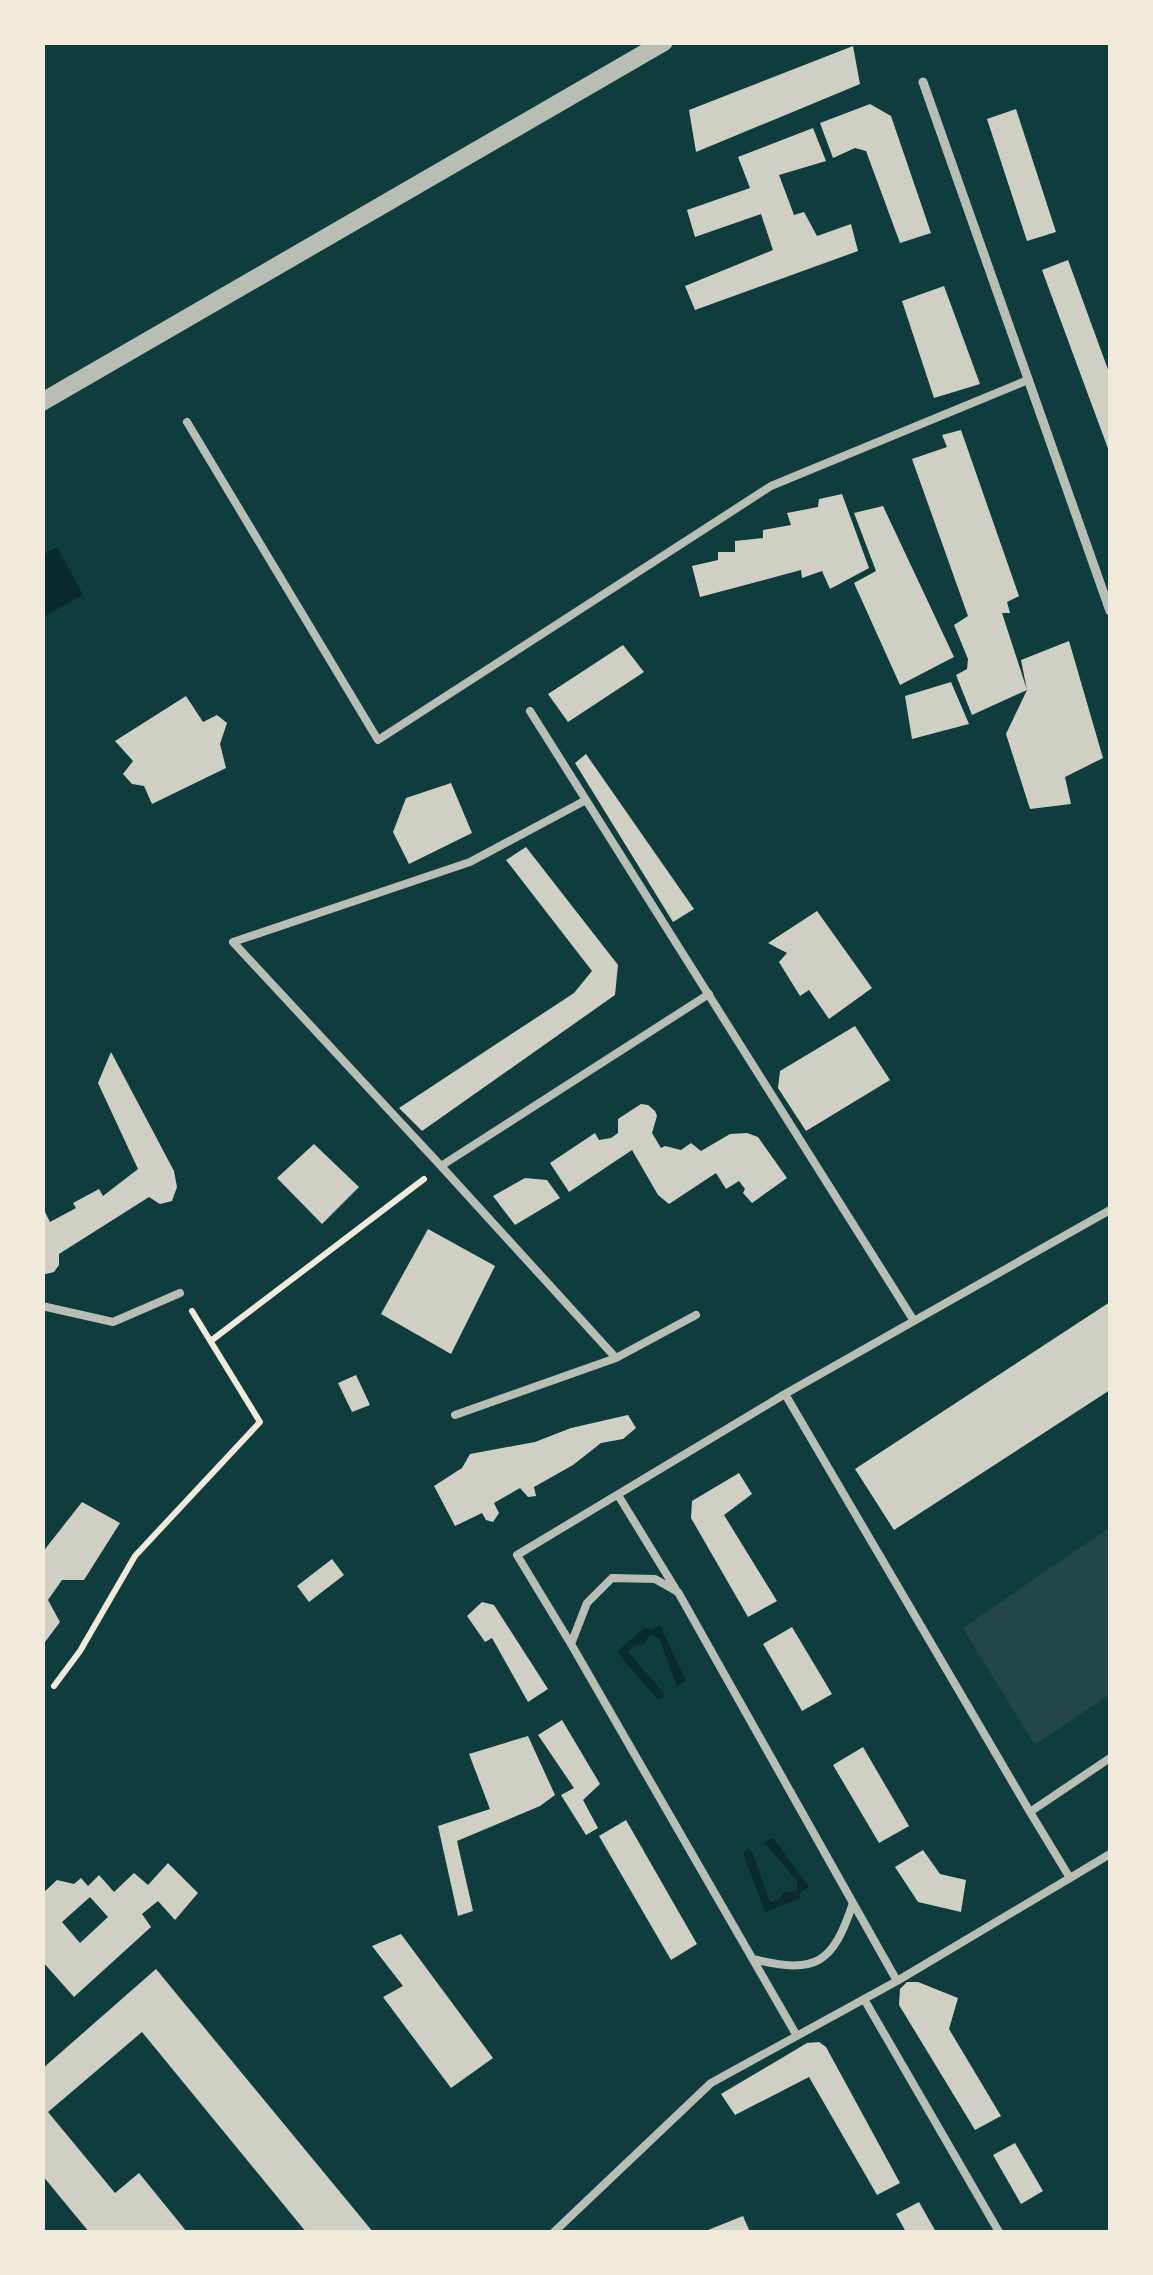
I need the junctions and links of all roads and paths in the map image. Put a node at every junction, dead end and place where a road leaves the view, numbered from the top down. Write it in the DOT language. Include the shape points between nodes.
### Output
graph roads {
  1 [pos="664,42"];
  2 [pos="923,82"];
  3 [pos="1028,380"];
  4 [pos="42,402"];
  5 [pos="187,422"];
  6 [pos="1110,611"];
  7 [pos="530,710"];
  8 [pos="586,800"];
  9 [pos="708,994"];
  10 [pos="441,1166"];
  11 [pos="1110,1210"];
  12 [pos="180,1293"];
  13 [pos="42,1306"];
  14 [pos="696,1315"];
  15 [pos="914,1321"];
  16 [pos="212,1340"];
  17 [pos="616,1358"];
  18 [pos="785,1394"];
  19 [pos="454,1415"];
  20 [pos="618,1494"];
  21 [pos="678,1592"];
  22 [pos="571,1644"];
  23 [pos="54,1686"];
  24 [pos="1110,1758"];
  25 [pos="1030,1812"];
  26 [pos="1110,1854"];
  27 [pos="1070,1878"];
  28 [pos="853,1903"];
  29 [pos="753,1959"];
  30 [pos="897,1981"];
  31 [pos="864,1999"];
  32 [pos="797,2036"];
  33 [pos="554,2232"];
  34 [pos="999,2232"];
  1 -- 4 [label="street"];
  2 -- 3 [label="street"];
  3 -- 5 [label="lane" via="771,486 378,740"];
  3 -- 6 [label="street"];
  7 -- 8 [label="lane"];
  8 -- 9 [label="lane"];
  8 -- 10 [label="lane" via="470,862 232,942"];
  9 -- 10 [label="lane"];
  9 -- 15 [label="lane"];
  10 -- 16 [label="path"];
  10 -- 17 [label="lane"];
  11 -- 15 [label="lane"];
  12 -- 13 [label="lane" via="113,1322"];
  12 -- 16 [label="path"];
  14 -- 17 [label="lane"];
  15 -- 18 [label="lane"];
  16 -- 23 [label="path" via="260,1422 134,1556"];
  17 -- 19 [label="lane"];
  18 -- 20 [label="lane"];
  18 -- 25 [label="lane"];
  20 -- 21 [label="lane"];
  20 -- 22 [label="lane" via="517,1555"];
  21 -- 22 [label="lane" via="655,1579 612,1578 588,1603"];
  21 -- 28 [label="lane"];
  22 -- 29 [label="lane"];
  24 -- 25 [label="lane"];
  25 -- 27 [label="lane"];
  26 -- 27 [label="lane"];
  27 -- 30 [label="lane"];
  28 -- 29 [label="lane" via="840,1940 821,1961 781,1966"];
  28 -- 30 [label="lane"];
  29 -- 32 [label="lane"];
  30 -- 31 [label="lane"];
  31 -- 32 [label="lane"];
  31 -- 34 [label="lane"];
  32 -- 33 [label="lane" via="711,2083"];
}
